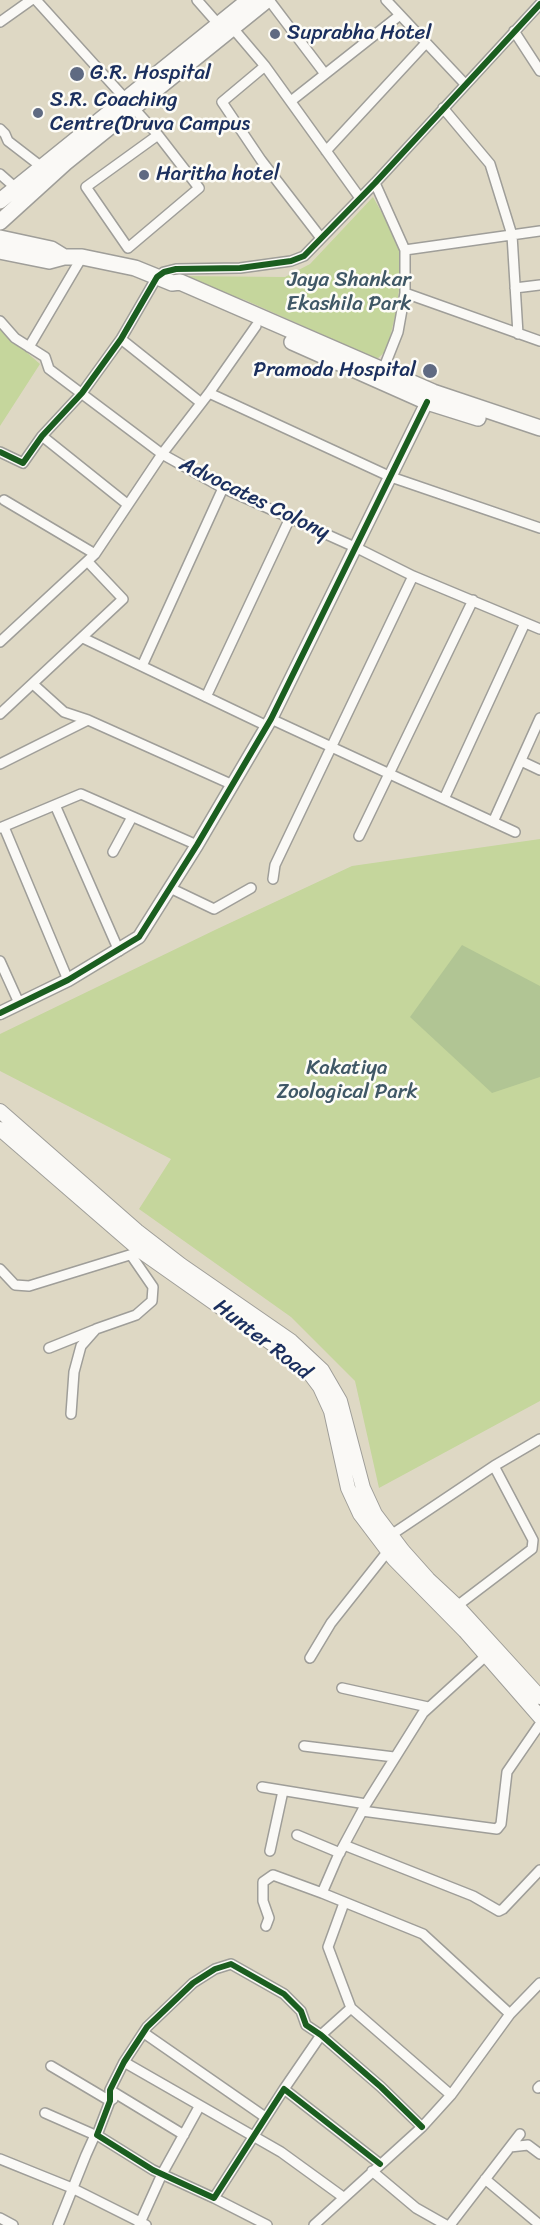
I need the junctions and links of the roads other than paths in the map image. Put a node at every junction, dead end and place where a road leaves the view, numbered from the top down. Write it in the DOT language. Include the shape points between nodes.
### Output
graph roads {
  1 [pos="31,0"];
  2 [pos="36,0"];
  3 [pos="197,0"];
  4 [pos="249,0"];
  5 [pos="268,0"];
  6 [pos="386,0"];
  7 [pos="540,4"];
  8 [pos="400,15"];
  9 [pos="0,22"];
  10 [pos="226,24"];
  11 [pos="514,31"];
  12 [pos="426,43"];
  13 [pos="265,66"];
  14 [pos="540,71"];
  15 [pos="325,74"];
  16 [pos="465,84"];
  17 [pos="291,101"];
  18 [pos="129,103"];
  19 [pos="443,108"];
  20 [pos="0,129"];
  21 [pos="158,135"];
  22 [pos="326,151"];
  23 [pos="43,168"];
  24 [pos="0,174"];
  25 [pos="375,183"];
  26 [pos="17,189"];
  27 [pos="360,198"];
  28 [pos="0,201"];
  29 [pos="3,219"];
  30 [pos="540,231"];
  31 [pos="512,235"];
  32 [pos="0,238"];
  33 [pos="321,238"];
  34 [pos="405,250"];
  35 [pos="0,251"];
  36 [pos="64,257"];
  37 [pos="82,257"];
  38 [pos="157,277"];
  39 [pos="172,283"];
  40 [pos="540,285"];
  41 [pos="515,288"];
  42 [pos="405,293"];
  43 [pos="0,321"];
  44 [pos="256,326"];
  45 [pos="518,334"];
  46 [pos="121,339"];
  47 [pos="540,341"];
  48 [pos="29,347"];
  49 [pos="382,370"];
  50 [pos="82,393"];
  51 [pos="209,393"];
  52 [pos="200,402"];
  53 [pos="427,402"];
  54 [pos="540,428"];
  55 [pos="42,436"];
  56 [pos="540,438"];
  57 [pos="0,452"];
  58 [pos="162,454"];
  59 [pos="391,477"];
  60 [pos="223,488"];
  61 [pos="4,500"];
  62 [pos="127,504"];
  63 [pos="290,518"];
  64 [pos="540,528"];
  65 [pos="357,548"];
  66 [pos="95,554"];
  67 [pos="88,562"];
  68 [pos="413,576"];
  69 [pos="473,600"];
  70 [pos="525,623"];
  71 [pos="540,630"];
  72 [pos="82,638"];
  73 [pos="0,642"];
  74 [pos="142,666"];
  75 [pos="33,684"];
  76 [pos="206,697"];
  77 [pos="0,714"];
  78 [pos="540,718"];
  79 [pos="88,720"];
  80 [pos="269,723"];
  81 [pos="330,747"];
  82 [pos="521,761"];
  83 [pos="0,764"];
  84 [pos="540,770"];
  85 [pos="390,774"];
  86 [pos="233,785"];
  87 [pos="444,800"];
  88 [pos="55,805"];
  89 [pos="132,817"];
  90 [pos="493,822"];
  91 [pos="2,828"];
  92 [pos="515,832"];
  93 [pos="359,836"];
  94 [pos="197,845"];
  95 [pos="112,852"];
  96 [pos="273,879"];
  97 [pos="170,888"];
  98 [pos="251,888"];
  99 [pos="118,951"];
  100 [pos="0,961"];
  101 [pos="68,980"];
  102 [pos="19,1003"];
  103 [pos="0,1013"];
  104 [pos="0,1111"];
  105 [pos="0,1129"];
  106 [pos="137,1253"];
  107 [pos="0,1269"];
  108 [pos="192,1280"];
  109 [pos="96,1329"];
  110 [pos="50,1348"];
  111 [pos="71,1414"];
  112 [pos="540,1439"];
  113 [pos="494,1466"];
  114 [pos="391,1535"];
  115 [pos="388,1551"];
  116 [pos="457,1606"];
  117 [pos="491,1651"];
  118 [pos="310,1658"];
  119 [pos="342,1688"];
  120 [pos="540,1697"];
  121 [pos="429,1707"];
  122 [pos="540,1717"];
  123 [pos="540,1724"];
  124 [pos="304,1746"];
  125 [pos="394,1757"];
  126 [pos="262,1787"];
  127 [pos="283,1791"];
  128 [pos="364,1807"];
  129 [pos="297,1835"];
  130 [pos="342,1849"];
  131 [pos="270,1851"];
  132 [pos="540,1870"];
  133 [pos="322,1893"];
  134 [pos="344,1903"];
  135 [pos="266,1926"];
  136 [pos="540,1983"];
  137 [pos="351,2008"];
  138 [pos="510,2014"];
  139 [pos="144,2032"];
  140 [pos="321,2035"];
  141 [pos="124,2062"];
  142 [pos="51,2066"];
  143 [pos="284,2089"];
  144 [pos="114,2092"];
  145 [pos="451,2095"];
  146 [pos="110,2101"];
  147 [pos="199,2107"];
  148 [pos="45,2113"];
  149 [pos="265,2117"];
  150 [pos="422,2127"];
  151 [pos="520,2134"];
  152 [pos="96,2135"];
  153 [pos="184,2135"];
  154 [pos="253,2136"];
  155 [pos="510,2147"];
  156 [pos="540,2154"];
  157 [pos="0,2159"];
  158 [pos="376,2167"];
  159 [pos="162,2174"];
  160 [pos="485,2179"];
  161 [pos="72,2188"];
  162 [pos="343,2197"];
  163 [pos="214,2198"];
  164 [pos="0,2218"];
  165 [pos="142,2224"];
  166 [pos="13,2225"];
  167 [pos="58,2225"];
  168 [pos="267,2225"];
  169 [pos="314,2225"];
  170 [pos="448,2225"];
  171 [pos="540,2225"];
  1 -- 9 [label="street"];
  2 -- 18 [label="street"];
  3 -- 10 [label="street"];
  4 -- 10 [label="main road"];
  5 -- 10 [label="main road"];
  5 -- 15 [label="street"];
  6 -- 8 [label="street"];
  7 -- 11 [label="street"];
  8 -- 12 [label="street"];
  8 -- 15 [label="street"];
  10 -- 13 [label="street"];
  10 -- 18 [label="main road"];
  11 -- 14 [label="street"];
  11 -- 16 [label="street"];
  12 -- 16 [label="street"];
  12 -- 22 [label="street"];
  13 -- 17 [label="street"];
  13 -- 33 [label="street" via="222,102"];
  15 -- 17 [label="street"];
  16 -- 19 [label="street"];
  17 -- 22 [label="street"];
  18 -- 21 [label="street"];
  18 -- 23 [label="main road"];
  18 -- 29 [label="main road"];
  19 -- 25 [label="street"];
  19 -- 31 [label="street" via="490,164"];
  20 -- 23 [label="street" via="8,141"];
  21 -- 21 [label="street" via="199,188 128,248 86,187"];
  22 -- 27 [label="street"];
  23 -- 26 [label="main road"];
  24 -- 26 [label="street"];
  25 -- 27 [label="street"];
  25 -- 34 [label="street"];
  26 -- 28 [label="main road"];
  27 -- 33 [label="street"];
  30 -- 31 [label="street"];
  31 -- 34 [label="street"];
  31 -- 41 [label="street"];
  32 -- 36 [label="main road" via="51,249"];
  33 -- 38 [label="street" via="304,256 291,261 240,268 176,269"];
  34 -- 42 [label="street"];
  35 -- 36 [label="main road" via="49,261"];
  36 -- 37 [label="main road"];
  37 -- 38 [label="main road" via="135,268"];
  37 -- 48 [label="street"];
  38 -- 39 [label="main road"];
  38 -- 46 [label="street"];
  39 -- 44 [label="main road" via="178,290"];
  39 -- 49 [label="main road" via="180,282"];
  40 -- 41 [label="street"];
  41 -- 45 [label="street"];
  42 -- 45 [label="street"];
  42 -- 49 [label="street" via="398,332"];
  43 -- 48 [label="street, Advocates Colony"];
  44 -- 51 [label="street"];
  44 -- 53 [label="main road"];
  45 -- 47 [label="street"];
  46 -- 50 [label="street"];
  46 -- 52 [label="street"];
  48 -- 50 [label="street, Advocates Colony" via="45,357 48,369"];
  49 -- 54 [label="main road" via="433,392"];
  50 -- 55 [label="street"];
  50 -- 58 [label="street, Advocates Colony"];
  51 -- 52 [label="street"];
  51 -- 59 [label="street"];
  52 -- 58 [label="street"];
  53 -- 56 [label="main road"];
  53 -- 59 [label="street"];
  55 -- 57 [label="street" via="23,463"];
  55 -- 62 [label="street"];
  58 -- 60 [label="street, Advocates Colony"];
  58 -- 62 [label="street"];
  59 -- 64 [label="street"];
  59 -- 65 [label="street"];
  60 -- 63 [label="street, Advocates Colony"];
  60 -- 74 [label="street"];
  61 -- 66 [label="street"];
  62 -- 66 [label="street"];
  63 -- 65 [label="street, Advocates Colony"];
  63 -- 76 [label="street"];
  65 -- 68 [label="street, Advocates Colony"];
  65 -- 80 [label="street"];
  66 -- 67 [label="street"];
  67 -- 72 [label="street" via="123,598"];
  67 -- 73 [label="street"];
  68 -- 69 [label="street, Advocates Colony"];
  68 -- 81 [label="street"];
  69 -- 70 [label="street, Advocates Colony"];
  69 -- 85 [label="street"];
  70 -- 71 [label="street, Advocates Colony"];
  70 -- 87 [label="street"];
  72 -- 74 [label="street"];
  72 -- 75 [label="street"];
  74 -- 76 [label="street"];
  75 -- 77 [label="street"];
  75 -- 79 [label="street" via="64,712"];
  76 -- 80 [label="street"];
  78 -- 82 [label="street"];
  79 -- 83 [label="street"];
  79 -- 86 [label="street"];
  80 -- 81 [label="street"];
  80 -- 86 [label="street"];
  81 -- 85 [label="street"];
  81 -- 96 [label="street" via="275,865"];
  82 -- 84 [label="street"];
  82 -- 90 [label="street"];
  85 -- 87 [label="street"];
  85 -- 93 [label="street"];
  86 -- 94 [label="street"];
  87 -- 90 [label="street"];
  88 -- 89 [label="street" via="81,794"];
  88 -- 91 [label="street"];
  88 -- 99 [label="street"];
  89 -- 94 [label="street"];
  89 -- 95 [label="street"];
  90 -- 92 [label="street"];
  91 -- 101 [label="street"];
  94 -- 97 [label="street"];
  97 -- 98 [label="street" via="214,909"];
  97 -- 99 [label="street" via="139,938"];
  99 -- 101 [label="street"];
  100 -- 102 [label="street"];
  101 -- 102 [label="street"];
  102 -- 103 [label="street"];
  104 -- 108 [label="main road, Hunter Road"];
  105 -- 106 [label="main road, Hunter Road"];
  106 -- 107 [label="street" via="29,1286 15,1285"];
  106 -- 108 [label="main road, Hunter Road"];
  106 -- 109 [label="street" via="153,1287 153,1301 136,1315"];
  108 -- 114 [label="main road, Hunter Road" via="291,1341 322,1370 340,1401 365,1494"];
  108 -- 115 [label="main road, Hunter Road" via="301,1364 320,1387 332,1411 348,1488 360,1514"];
  109 -- 110 [label="street"];
  109 -- 111 [label="street" via="81,1346 74,1372"];
  112 -- 113 [label="street"];
  113 -- 114 [label="street"];
  113 -- 116 [label="street" via="533,1540 532,1549"];
  114 -- 116 [label="main road, Hunter Road"];
  115 -- 117 [label="main road, Hunter Road"];
  115 -- 118 [label="street" via="331,1623"];
  116 -- 117 [label="main road, Hunter Road"];
  117 -- 120 [label="main road, Hunter Road"];
  117 -- 121 [label="street"];
  117 -- 122 [label="main road, Hunter Road"];
  119 -- 121 [label="street"];
  121 -- 125 [label="street"];
  123 -- 128 [label="street" via="507,1772 504,1809 496,1829"];
  124 -- 125 [label="street"];
  125 -- 128 [label="street"];
  126 -- 127 [label="street"];
  127 -- 128 [label="street"];
  127 -- 131 [label="street"];
  128 -- 130 [label="street"];
  129 -- 130 [label="street"];
  130 -- 132 [label="street" via="473,1896 499,1911"];
  130 -- 133 [label="street"];
  133 -- 134 [label="street"];
  133 -- 135 [label="street" via="273,1875 266,1878 261,1886 262,1901 269,1914"];
  134 -- 137 [label="street" via="328,1947"];
  134 -- 138 [label="street" via="423,1934"];
  136 -- 138 [label="street"];
  137 -- 140 [label="street"];
  137 -- 145 [label="street"];
  138 -- 145 [label="street"];
  139 -- 140 [label="street" via="193,1983 231,1964 284,1994 301,2011 306,2025"];
  139 -- 141 [label="street"];
  139 -- 149 [label="street"];
  140 -- 143 [label="street"];
  140 -- 150 [label="street"];
  141 -- 144 [label="street"];
  141 -- 147 [label="street"];
  142 -- 146 [label="street"];
  143 -- 149 [label="street"];
  143 -- 158 [label="street"];
  144 -- 146 [label="street"];
  144 -- 153 [label="street"];
  145 -- 150 [label="street"];
  146 -- 152 [label="street"];
  147 -- 153 [label="street"];
  147 -- 154 [label="street"];
  148 -- 152 [label="street"];
  149 -- 154 [label="street"];
  150 -- 158 [label="street"];
  151 -- 155 [label="street"];
  152 -- 159 [label="street"];
  152 -- 161 [label="street"];
  153 -- 159 [label="street"];
  154 -- 162 [label="street" via="310,2171"];
  154 -- 163 [label="street"];
  155 -- 156 [label="street" via="528,2145"];
  155 -- 160 [label="street"];
  157 -- 161 [label="street"];
  158 -- 162 [label="street"];
  158 -- 170 [label="street" via="416,2208"];
  159 -- 163 [label="street"];
  159 -- 165 [label="street"];
  160 -- 170 [label="street"];
  160 -- 171 [label="street"];
  161 -- 165 [label="street"];
  161 -- 167 [label="street"];
  162 -- 169 [label="street"];
  163 -- 168 [label="street"];
  164 -- 166 [label="street"];
}
